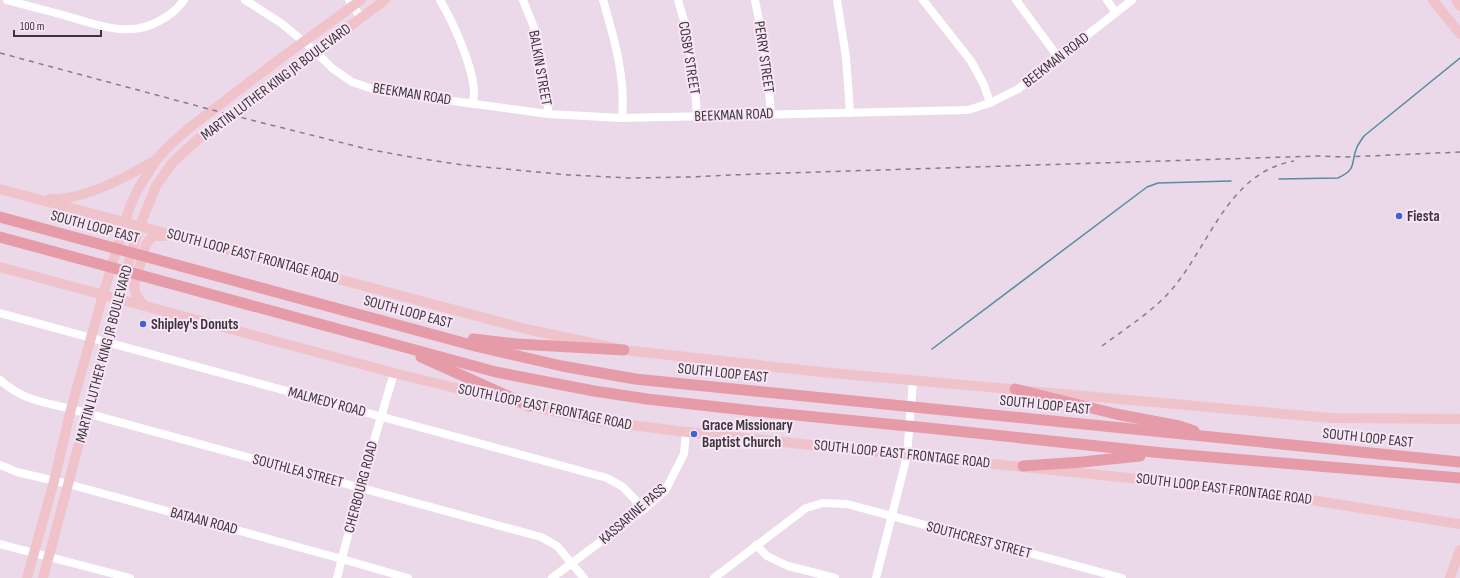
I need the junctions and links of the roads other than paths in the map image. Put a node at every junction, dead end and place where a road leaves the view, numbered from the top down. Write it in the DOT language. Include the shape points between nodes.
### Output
graph roads {
  1 [pos="8,0"];
  2 [pos="184,0"];
  3 [pos="245,0"];
  4 [pos="361,0"];
  5 [pos="385,0"];
  6 [pos="440,0"];
  7 [pos="523,0"];
  8 [pos="603,0"];
  9 [pos="678,0"];
  10 [pos="755,0"];
  11 [pos="837,0"];
  12 [pos="923,0"];
  13 [pos="1016,0"];
  14 [pos="1107,0"];
  15 [pos="1132,0"];
  16 [pos="1433,0"];
  17 [pos="1456,0"];
  18 [pos="351,3"];
  19 [pos="1460,6"];
  20 [pos="1116,13"];
  21 [pos="361,18"];
  22 [pos="1460,34"];
  23 [pos="304,41"];
  24 [pos="316,52"];
  25 [pos="1058,57"];
  26 [pos="227,99"];
  27 [pos="990,103"];
  28 [pos="473,104"];
  29 [pos="237,110"];
  30 [pos="850,113"];
  31 [pos="548,114"];
  32 [pos="771,114"];
  33 [pos="697,117"];
  34 [pos="622,118"];
  35 [pos="188,129"];
  36 [pos="197,140"];
  37 [pos="157,159"];
  38 [pos="0,189"];
  39 [pos="35,199"];
  40 [pos="0,217"];
  41 [pos="125,222"];
  42 [pos="140,225"];
  43 [pos="0,237"];
  44 [pos="224,248"];
  45 [pos="0,267"];
  46 [pos="103,295"];
  47 [pos="118,299"];
  48 [pos="145,306"];
  49 [pos="0,313"];
  50 [pos="428,333"];
  51 [pos="91,338"];
  52 [pos="106,342"];
  53 [pos="391,343"];
  54 [pos="624,350"];
  55 [pos="394,374"];
  56 [pos="0,380"];
  57 [pos="913,380"];
  58 [pos="1015,389"];
  59 [pos="530,406"];
  60 [pos="71,409"];
  61 [pos="88,414"];
  62 [pos="381,416"];
  63 [pos="1460,419"];
  64 [pos="686,432"];
  65 [pos="1210,437"];
  66 [pos="1164,454"];
  67 [pos="907,456"];
  68 [pos="1460,462"];
  69 [pos="0,465"];
  70 [pos="1023,466"];
  71 [pos="1459,478"];
  72 [pos="54,481"];
  73 [pos="68,484"];
  74 [pos="360,488"];
  75 [pos="644,509"];
  76 [pos="892,517"];
  77 [pos="1460,524"];
  78 [pos="0,544"];
  79 [pos="756,545"];
  80 [pos="1460,550"];
  81 [pos="34,552"];
  82 [pos="48,557"];
  83 [pos="342,559"];
  84 [pos="573,563"];
  85 [pos="27,578"];
  86 [pos="43,578"];
  87 [pos="130,578"];
  88 [pos="337,578"];
  89 [pos="408,578"];
  90 [pos="552,578"];
  91 [pos="584,578"];
  92 [pos="714,578"];
  93 [pos="835,578"];
  94 [pos="876,578"];
  95 [pos="1122,578"];
  96 [pos="1450,578"];
  1 -- 2 [label="street" via="107,27 131,30 156,24"];
  3 -- 23 [label="street, BEEKMAN ROAD"];
  4 -- 18 [label="main road, MARTIN LUTHER KING JR BOULEVARD"];
  5 -- 21 [label="main road, MARTIN LUTHER KING JR BOULEVARD"];
  6 -- 28 [label="street" via="449,15 469,67 474,92"];
  7 -- 31 [label="street, BALKIN STREET" via="537,35 547,91"];
  8 -- 34 [label="street" via="616,46 623,103"];
  9 -- 33 [label="street, COSBY STREET" via="689,38"];
  10 -- 32 [label="street, PERRY STREET" via="766,57"];
  11 -- 30 [label="street" via="846,57"];
  12 -- 27 [label="street" via="971,61"];
  13 -- 25 [label="street"];
  14 -- 20 [label="street"];
  15 -- 20 [label="street, BEEKMAN ROAD"];
  16 -- 22 [label="main road"];
  17 -- 19 [label="main road"];
  18 -- 21 [label="street"];
  18 -- 23 [label="main road, MARTIN LUTHER KING JR BOULEVARD"];
  20 -- 25 [label="street, BEEKMAN ROAD"];
  21 -- 24 [label="main road, MARTIN LUTHER KING JR BOULEVARD"];
  23 -- 24 [label="street, BEEKMAN ROAD"];
  23 -- 26 [label="main road, MARTIN LUTHER KING JR BOULEVARD"];
  24 -- 28 [label="street, BEEKMAN ROAD" via="332,68 352,82 379,91"];
  24 -- 29 [label="main road, MARTIN LUTHER KING JR BOULEVARD"];
  25 -- 27 [label="street, BEEKMAN ROAD" via="1018,89"];
  26 -- 29 [label="main road"];
  26 -- 35 [label="main road, MARTIN LUTHER KING JR BOULEVARD"];
  27 -- 30 [label="street, BEEKMAN ROAD" via="968,110"];
  28 -- 31 [label="street, BEEKMAN ROAD"];
  29 -- 36 [label="main road, MARTIN LUTHER KING JR BOULEVARD"];
  30 -- 32 [label="street, BEEKMAN ROAD"];
  31 -- 34 [label="street, BEEKMAN ROAD"];
  32 -- 33 [label="street, BEEKMAN ROAD"];
  33 -- 34 [label="street, BEEKMAN ROAD"];
  35 -- 36 [label="main road"];
  35 -- 37 [label="main road, MARTIN LUTHER KING JR BOULEVARD"];
  36 -- 42 [label="main road, MARTIN LUTHER KING JR BOULEVARD" via="173,162 156,186"];
  37 -- 39 [label="main road" via="125,178 72,197"];
  37 -- 41 [label="main road, MARTIN LUTHER KING JR BOULEVARD" via="138,189"];
  38 -- 39 [label="main road, SOUTH LOOP EAST FRONTAGE ROAD"];
  39 -- 41 [label="main road, SOUTH LOOP EAST FRONTAGE ROAD"];
  40 -- 50 [label="highway, SOUTH LOOP EAST"];
  41 -- 42 [label="main road, SOUTH LOOP EAST FRONTAGE ROAD"];
  41 -- 46 [label="main road, MARTIN LUTHER KING JR BOULEVARD"];
  42 -- 44 [label="main road, SOUTH LOOP EAST FRONTAGE ROAD"];
  42 -- 47 [label="main road, MARTIN LUTHER KING JR BOULEVARD"];
  43 -- 53 [label="highway"];
  44 -- 48 [label="main road" via="211,248 163,235 153,236 146,244 134,286 138,299"];
  44 -- 54 [label="main road, SOUTH LOOP EAST FRONTAGE ROAD" via="526,329"];
  45 -- 46 [label="main road, SOUTH LOOP EAST FRONTAGE ROAD"];
  46 -- 47 [label="main road, SOUTH LOOP EAST FRONTAGE ROAD"];
  46 -- 51 [label="main road, MARTIN LUTHER KING JR BOULEVARD"];
  47 -- 48 [label="main road, SOUTH LOOP EAST FRONTAGE ROAD"];
  47 -- 52 [label="main road, MARTIN LUTHER KING JR BOULEVARD"];
  48 -- 55 [label="main road, SOUTH LOOP EAST FRONTAGE ROAD"];
  49 -- 51 [label="street, MALMEDY ROAD"];
  50 -- 54 [label="highway" via="517,344"];
  50 -- 65 [label="highway, SOUTH LOOP EAST" via="562,366 635,379"];
  51 -- 52 [label="street, MALMEDY ROAD"];
  51 -- 60 [label="main road, MARTIN LUTHER KING JR BOULEVARD"];
  52 -- 61 [label="main road, MARTIN LUTHER KING JR BOULEVARD"];
  52 -- 62 [label="street, MALMEDY ROAD"];
  53 -- 59 [label="highway"];
  53 -- 66 [label="highway" via="496,372 647,399"];
  54 -- 57 [label="main road, SOUTH LOOP EAST FRONTAGE ROAD"];
  55 -- 59 [label="main road, SOUTH LOOP EAST FRONTAGE ROAD"];
  55 -- 62 [label="street, CHERBOURG ROAD"];
  56 -- 60 [label="street, SOUTHLEA STREET" via="18,394"];
  57 -- 58 [label="main road, SOUTH LOOP EAST FRONTAGE ROAD"];
  57 -- 67 [label="street"];
  58 -- 63 [label="main road, SOUTH LOOP EAST FRONTAGE ROAD" via="1332,418"];
  58 -- 65 [label="highway" via="1116,414 1179,426"];
  59 -- 64 [label="main road, SOUTH LOOP EAST FRONTAGE ROAD" via="600,421"];
  60 -- 61 [label="street, SOUTHLEA STREET"];
  60 -- 72 [label="main road, MARTIN LUTHER KING JR BOULEVARD"];
  61 -- 73 [label="main road, MARTIN LUTHER KING JR BOULEVARD"];
  61 -- 74 [label="street, SOUTHLEA STREET"];
  62 -- 74 [label="street, CHERBOURG ROAD"];
  62 -- 75 [label="street, MALMEDY ROAD" via="607,478 623,487"];
  64 -- 67 [label="main road, SOUTH LOOP EAST FRONTAGE ROAD"];
  64 -- 75 [label="street, KASSARINE PASS" via="684,454 676,471 665,491"];
  65 -- 68 [label="highway, SOUTH LOOP EAST"];
  66 -- 70 [label="highway"];
  66 -- 71 [label="highway"];
  67 -- 70 [label="main road, SOUTH LOOP EAST FRONTAGE ROAD"];
  67 -- 76 [label="street"];
  69 -- 72 [label="street, BATAAN ROAD"];
  70 -- 77 [label="main road, SOUTH LOOP EAST FRONTAGE ROAD" via="1255,491"];
  72 -- 73 [label="street, BATAAN ROAD"];
  72 -- 81 [label="main road, MARTIN LUTHER KING JR BOULEVARD"];
  73 -- 82 [label="main road, MARTIN LUTHER KING JR BOULEVARD"];
  73 -- 83 [label="street, BATAAN ROAD"];
  74 -- 83 [label="street, CHERBOURG ROAD"];
  74 -- 84 [label="street, SOUTHLEA STREET" via="541,537 557,546"];
  75 -- 84 [label="street, KASSARINE PASS"];
  76 -- 79 [label="street, SOUTHCREST STREET" via="846,504 824,503 806,508"];
  76 -- 94 [label="street"];
  76 -- 95 [label="street, SOUTHCREST STREET"];
  78 -- 81 [label="street"];
  79 -- 92 [label="street, SOUTHCREST STREET"];
  79 -- 93 [label="street" via="767,556 788,566"];
  80 -- 96 [label="main road"];
  81 -- 82 [label="street"];
  81 -- 85 [label="main road, MARTIN LUTHER KING JR BOULEVARD"];
  82 -- 86 [label="main road, MARTIN LUTHER KING JR BOULEVARD"];
  82 -- 87 [label="street"];
  83 -- 88 [label="street, CHERBOURG ROAD"];
  83 -- 89 [label="street, BATAAN ROAD"];
  84 -- 90 [label="street, KASSARINE PASS"];
  84 -- 91 [label="street, SOUTHLEA STREET"];
}
